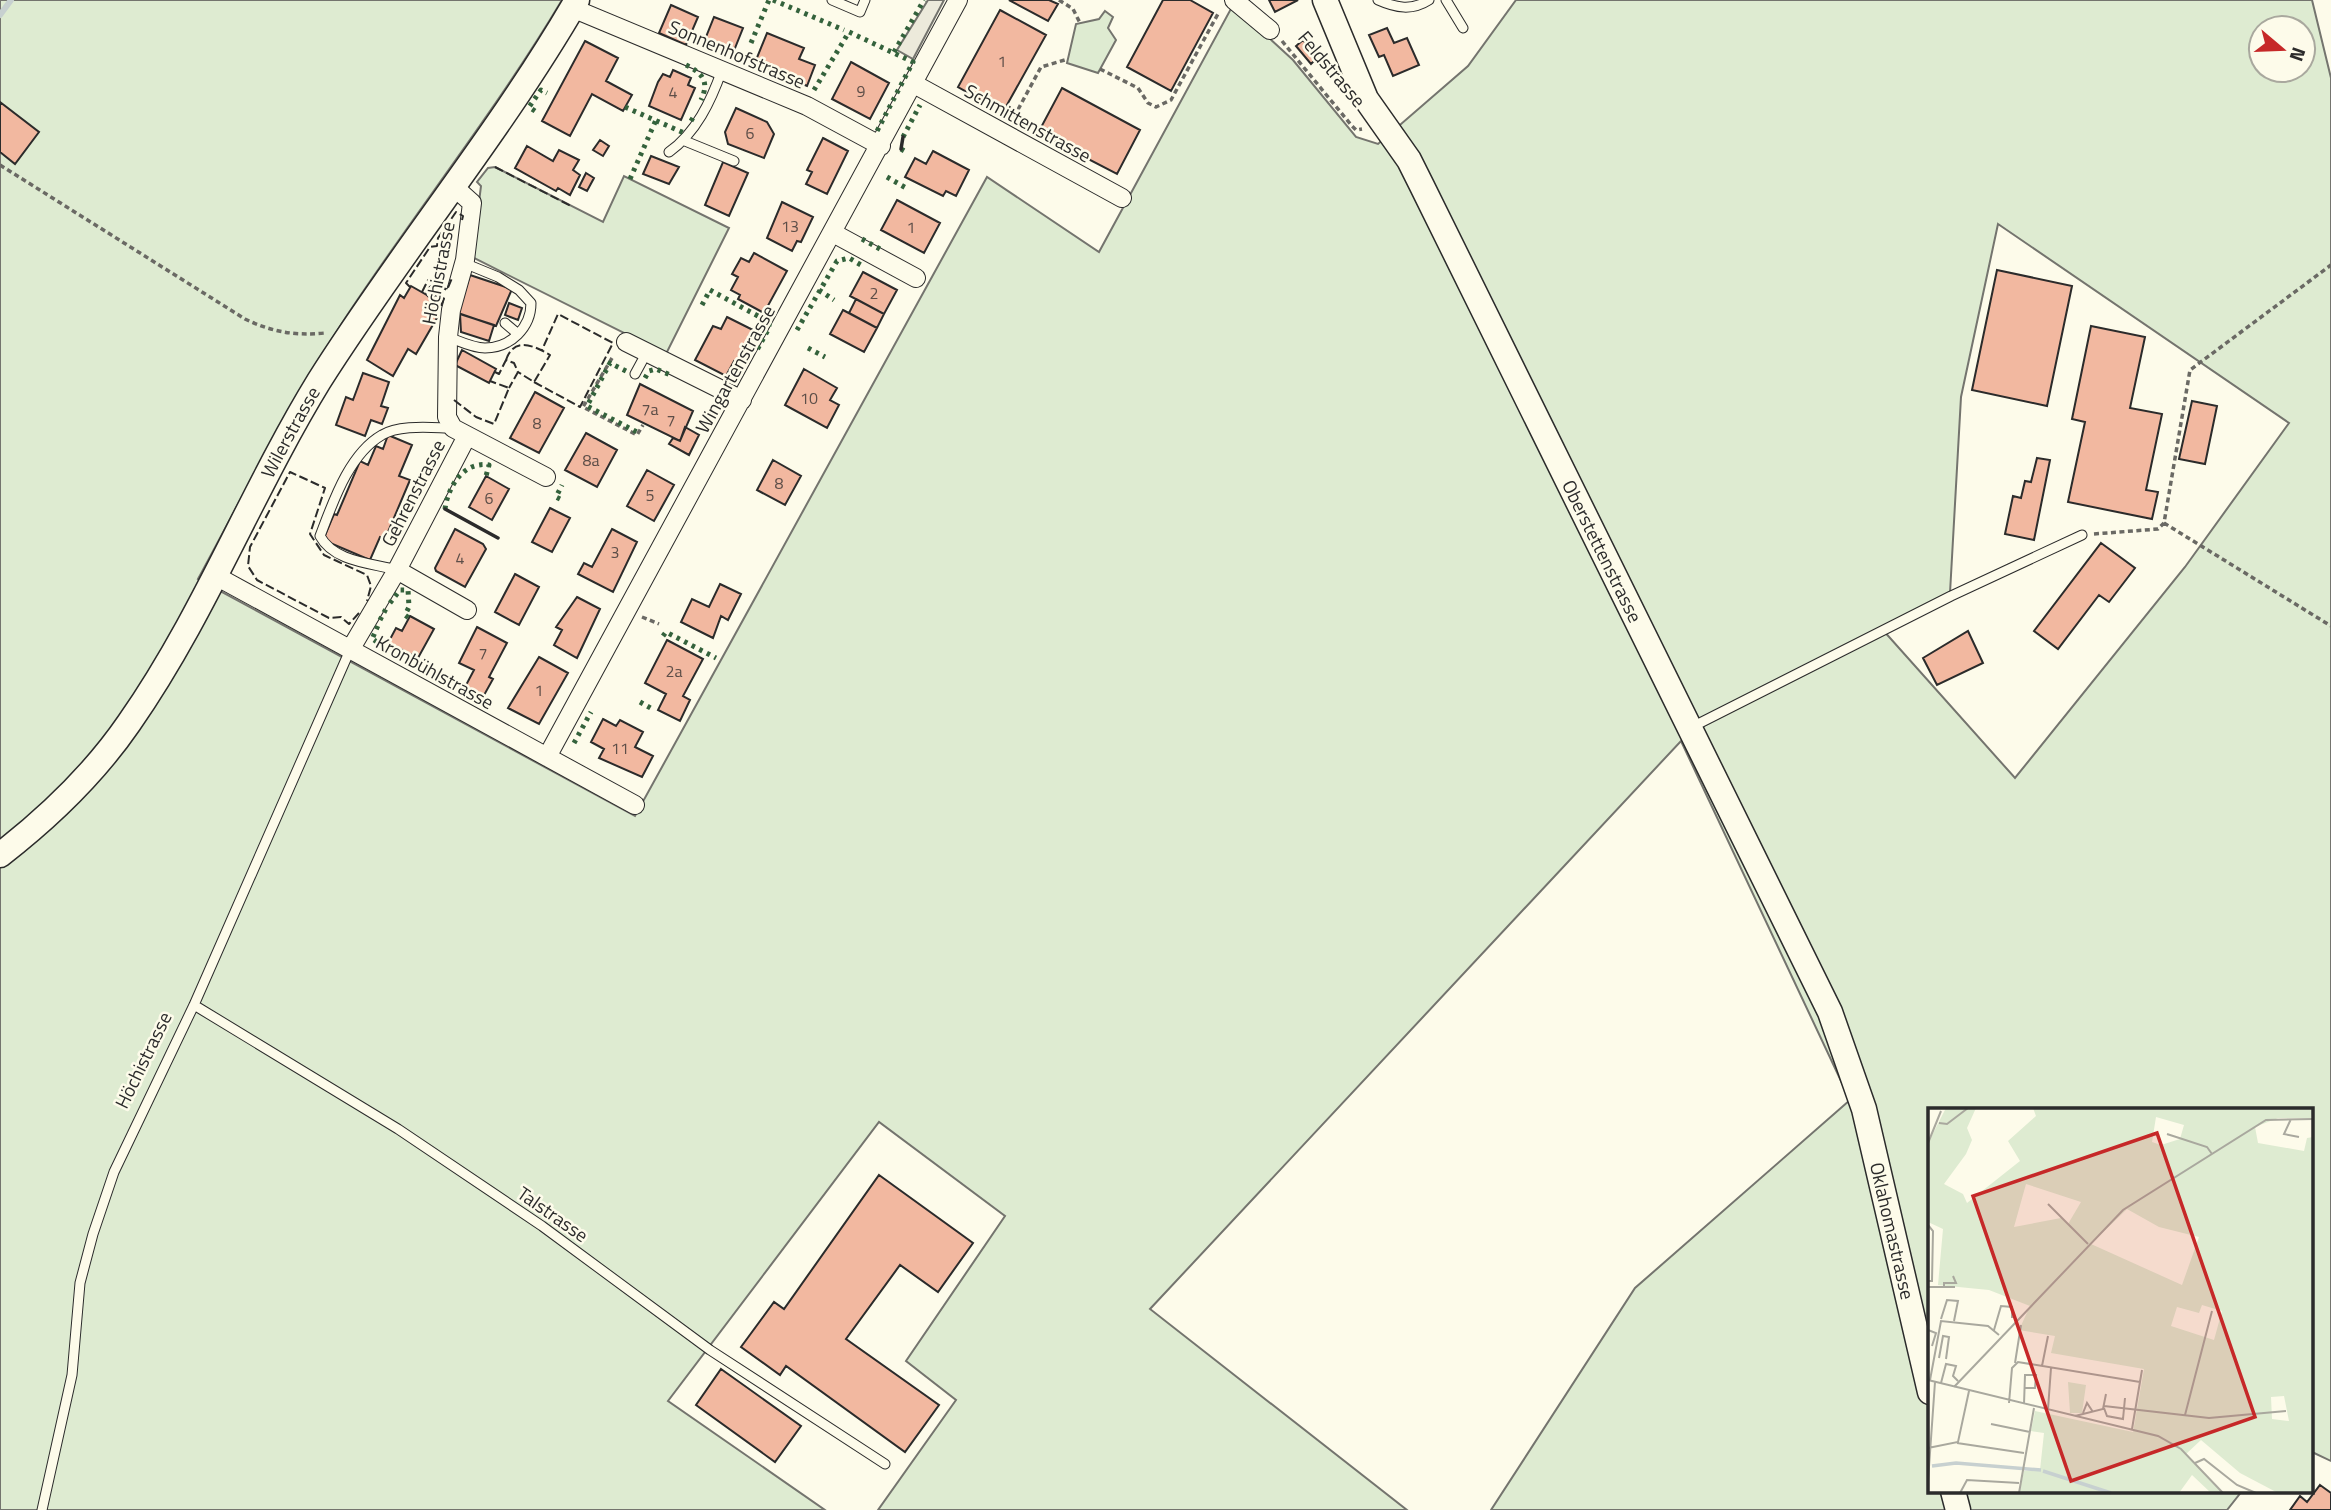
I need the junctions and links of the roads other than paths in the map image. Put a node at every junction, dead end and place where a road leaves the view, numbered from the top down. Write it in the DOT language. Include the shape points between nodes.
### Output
graph roads {
  1 [pos="831,0"];
  2 [pos="865,0"];
  3 [pos="958,0"];
  4 [pos="1325,0"];
  5 [pos="1378,0"];
  6 [pos="1429,0"];
  7 [pos="1447,0"];
  8 [pos="575,4"];
  9 [pos="1227,6"];
  10 [pos="1463,28"];
  11 [pos="1270,30"];
  12 [pos="722,70"];
  13 [pos="915,85"];
  14 [pos="685,141"];
  15 [pos="881,146"];
  16 [pos="669,152"];
  17 [pos="734,162"];
  18 [pos="453,186"];
  19 [pos="1122,198"];
  20 [pos="833,233"];
  21 [pos="464,263"];
  22 [pos="916,278"];
  23 [pos="431,293"];
  24 [pos="455,296"];
  25 [pos="505,323"];
  26 [pos="518,334"];
  27 [pos="448,337"];
  28 [pos="626,342"];
  29 [pos="647,352"];
  30 [pos="635,374"];
  31 [pos="742,400"];
  32 [pos="455,427"];
  33 [pos="546,477"];
  34 [pos="2082,535"];
  35 [pos="397,570"];
  36 [pos="214,575"];
  37 [pos="467,610"];
  38 [pos="350,650"];
  39 [pos="1690,728"];
  40 [pos="547,757"];
  41 [pos="635,805"];
  42 [pos="0,855"];
  43 [pos="194,1004"];
  44 [pos="1864,1109"];
  45 [pos="1928,1383"];
  46 [pos="885,1464"];
  47 [pos="1954,1492"];
  48 [pos="42,1510"];
  49 [pos="1958,1510"];
  1 -- 2 [label="lane" via="860,12"];
  3 -- 13 [label="street, Wingartenstrasse" via="931,40"];
  4 -- 39 [label="street, Oberstettenstrasse" via="1366,99 1409,160"];
  5 -- 6 [label="lane" via="1393,7 1418,8"];
  7 -- 10 [label="lane"];
  8 -- 12 [label="street, Sonnenhofstrasse"];
  8 -- 18 [label="street, Wilerstrasse"];
  9 -- 11 [label="street, Feldstrasse"];
  12 -- 14 [label="lane"];
  12 -- 15 [label="street, Sonnenhofstrasse" via="807,106"];
  13 -- 15 [label="street, Wingartenstrasse"];
  13 -- 19 [label="street, Schmittenstrasse"];
  14 -- 16 [label="lane"];
  14 -- 17 [label="lane"];
  15 -- 20 [label="street, Wingartenstrasse"];
  18 -- 21 [label="street, Höchistrasse" via="472,203"];
  18 -- 36 [label="street, Wilerstrasse" via="351,330"];
  20 -- 22 [label="street"];
  20 -- 31 [label="street, Wingartenstrasse"];
  21 -- 24 [label="street, Höchistrasse"];
  21 -- 26 [label="lane" via="498,277 531,303 531,316"];
  23 -- 24 [label="lane"];
  24 -- 27 [label="street, Höchistrasse"];
  25 -- 26 [label="lane"];
  26 -- 27 [label="lane" via="505,345 484,348"];
  27 -- 32 [label="street, Höchistrasse"];
  28 -- 29 [label="street"];
  29 -- 30 [label="lane"];
  29 -- 31 [label="street"];
  31 -- 40 [label="street, Wingartenstrasse"];
  32 -- 33 [label="street, Gehrenstrasse"];
  32 -- 35 [label="street, Gehrenstrasse"];
  32 -- 35 [label="lane" via="383,433 358,454 324,526 320,536 326,546 346,557"];
  34 -- 39 [label="lane"];
  35 -- 37 [label="street, Gehrenstrasse"];
  35 -- 38 [label="street, Gehrenstrasse"];
  36 -- 38 [label="street, Kronbühlstrasse"];
  36 -- 42 [label="street, Wilerstrasse" via="164,668 110,750 57,807"];
  38 -- 40 [label="street, Kronbühlstrasse"];
  38 -- 43 [label="lane, Höchistrasse"];
  39 -- 44 [label="street, Oberstettenstrasse" via="1830,1012"];
  40 -- 41 [label="street, Kronbühlstrasse"];
  43 -- 46 [label="lane, Talstrasse" via="409,1137 542,1226 710,1350"];
  43 -- 48 [label="lane, Höchistrasse" via="114,1172 93,1234 80,1283 72,1375"];
  44 -- 45 [label="street, Oklahomastrasse"];
  47 -- 49 [label="street"];
}
